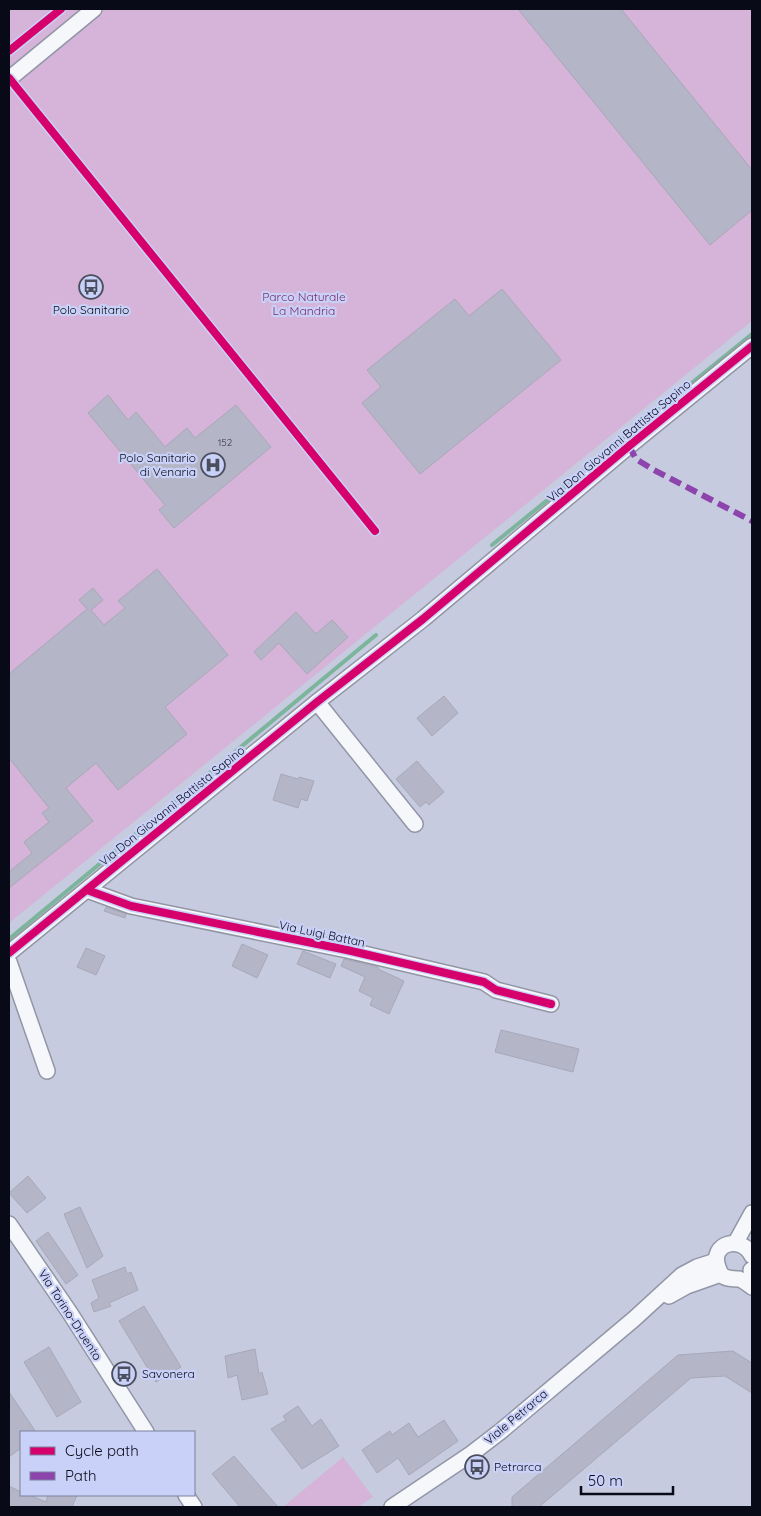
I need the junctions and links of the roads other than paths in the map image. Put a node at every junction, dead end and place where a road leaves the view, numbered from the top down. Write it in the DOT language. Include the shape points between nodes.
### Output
graph roads {
  1 [pos="94,9"];
  2 [pos="9,79"];
  3 [pos="752,346"];
  4 [pos="500,555"];
  5 [pos="346,679"];
  6 [pos="317,702"];
  7 [pos="415,824"];
  8 [pos="87,890"];
  9 [pos="10,955"];
  10 [pos="551,1004"];
  11 [pos="46,1071"];
  12 [pos="752,1213"];
  13 [pos="9,1224"];
  14 [pos="736,1242"];
  15 [pos="750,1266"];
  16 [pos="718,1268"];
  17 [pos="145,1431"];
  18 [pos="187,1496"];
  19 [pos="194,1507"];
  20 [pos="392,1507"];
  1 -- 2 [label="street"];
  3 -- 4 [label="street, Via Don Giovanni Battista Sapino"];
  4 -- 5 [label="street, Via Don Giovanni Battista Sapino"];
  4 -- 5 [label="street, Via Don Giovanni Battista Sapino" via="392,633"];
  5 -- 6 [label="street, Via Don Giovanni Battista Sapino"];
  6 -- 7 [label="street"];
  6 -- 8 [label="street, Via Don Giovanni Battista Sapino"];
  8 -- 9 [label="street, Via Don Giovanni Battista Sapino"];
  8 -- 10 [label="street, Via Luigi Battan" via="131,906 484,982 496,990"];
  9 -- 11 [label="street"];
  12 -- 14 [label="street"];
  13 -- 17 [label="street, Via Torino-Druento"];
  14 -- 15 [label="street"];
  14 -- 16 [label="street" via="723,1246 718,1252"];
  15 -- 16 [label="street" via="729,1279"];
  16 -- 20 [label="street, Viale Petrarca" via="634,1319 486,1443"];
  18 -- 19 [label="street"];
}
